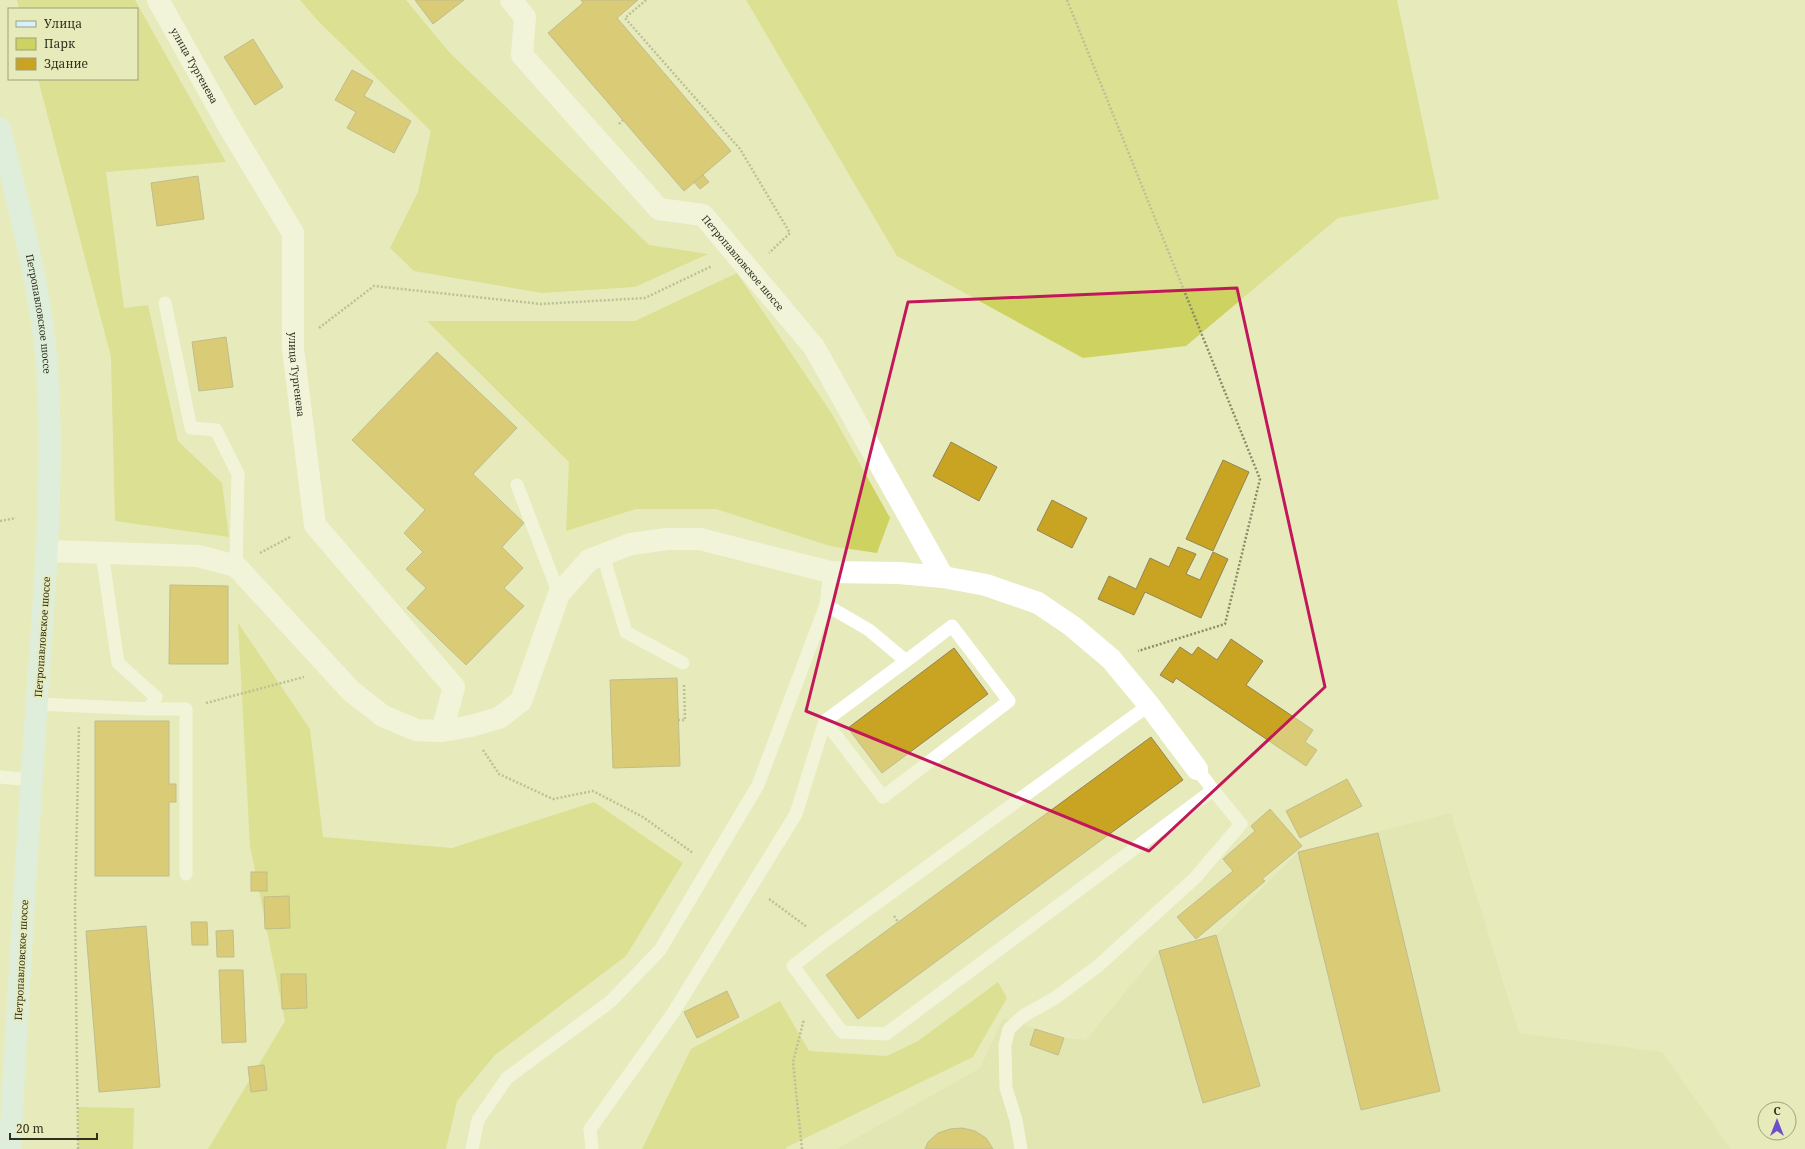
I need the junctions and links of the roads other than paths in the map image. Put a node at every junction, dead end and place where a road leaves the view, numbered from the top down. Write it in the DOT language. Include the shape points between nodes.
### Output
graph roads {
  1 [pos="158,0"];
  2 [pos="511,0"];
  3 [pos="0,129"];
  4 [pos="165,303"];
  5 [pos="517,485"];
  6 [pos="48,550"];
  7 [pos="102,554"];
  8 [pos="605,554"];
  9 [pos="236,566"];
  10 [pos="830,572"];
  11 [pos="943,577"];
  12 [pos="558,594"];
  13 [pos="826,604"];
  14 [pos="906,661"];
  15 [pos="683,663"];
  16 [pos="37,704"];
  17 [pos="1148,705"];
  18 [pos="149,709"];
  19 [pos="826,721"];
  20 [pos="442,731"];
  21 [pos="1197,769"];
  22 [pos="0,777"];
  23 [pos="32,780"];
  24 [pos="1214,790"];
  25 [pos="186,874"];
  26 [pos="10,1149"];
  27 [pos="472,1149"];
  28 [pos="592,1149"];
  29 [pos="1021,1149"];
  1 -- 20 [label="street, улица Тургенева" via="228,125 293,233 293,349 315,525 454,687"];
  2 -- 11 [label="street, Петропавловское шоссе" via="525,17 522,55 659,209 703,215 814,347"];
  3 -- 6 [label="main road, Петропавловское шоссе" via="38,290 45,351 49,465"];
  4 -- 9 [label="lane" via="190,428 216,430 238,474"];
  5 -- 12 [label="lane"];
  6 -- 7 [label="street"];
  6 -- 16 [label="main road, Петропавловское шоссе"];
  7 -- 9 [label="street" via="198,556"];
  7 -- 18 [label="lane" via="118,663 156,697"];
  8 -- 10 [label="street" via="631,544 667,539 700,539"];
  8 -- 12 [label="street" via="589,560"];
  8 -- 15 [label="lane" via="626,632"];
  9 -- 20 [label="street" via="351,691 384,716 416,730"];
  10 -- 11 [label="street" via="899,573"];
  10 -- 13 [label="lane"];
  11 -- 17 [label="street" via="986,585 1038,603 1072,626 1111,659"];
  12 -- 20 [label="street" via="521,701 500,718"];
  13 -- 14 [label="lane" via="869,630"];
  13 -- 27 [label="lane" via="758,785 660,950 610,1002 507,1078 478,1120"];
  14 -- 19 [label="lane"];
  14 -- 19 [label="lane" via="952,626 1009,701 883,797"];
  16 -- 18 [label="lane"];
  16 -- 23 [label="main road, Петропавловское шоссе"];
  17 -- 21 [label="street"];
  17 -- 24 [label="lane" via="793,966 842,1032 886,1034"];
  18 -- 25 [label="lane" via="186,709"];
  19 -- 28 [label="lane" via="796,814 673,1013 590,1129"];
  21 -- 24 [label="lane"];
  22 -- 23 [label="lane"];
  23 -- 26 [label="main road, Петропавловское шоссе"];
  24 -- 29 [label="lane" via="1241,824 1195,878 1104,960 1055,998 1023,1016 1009,1029 1005,1045 1006,1088 1016,1120"];
}
